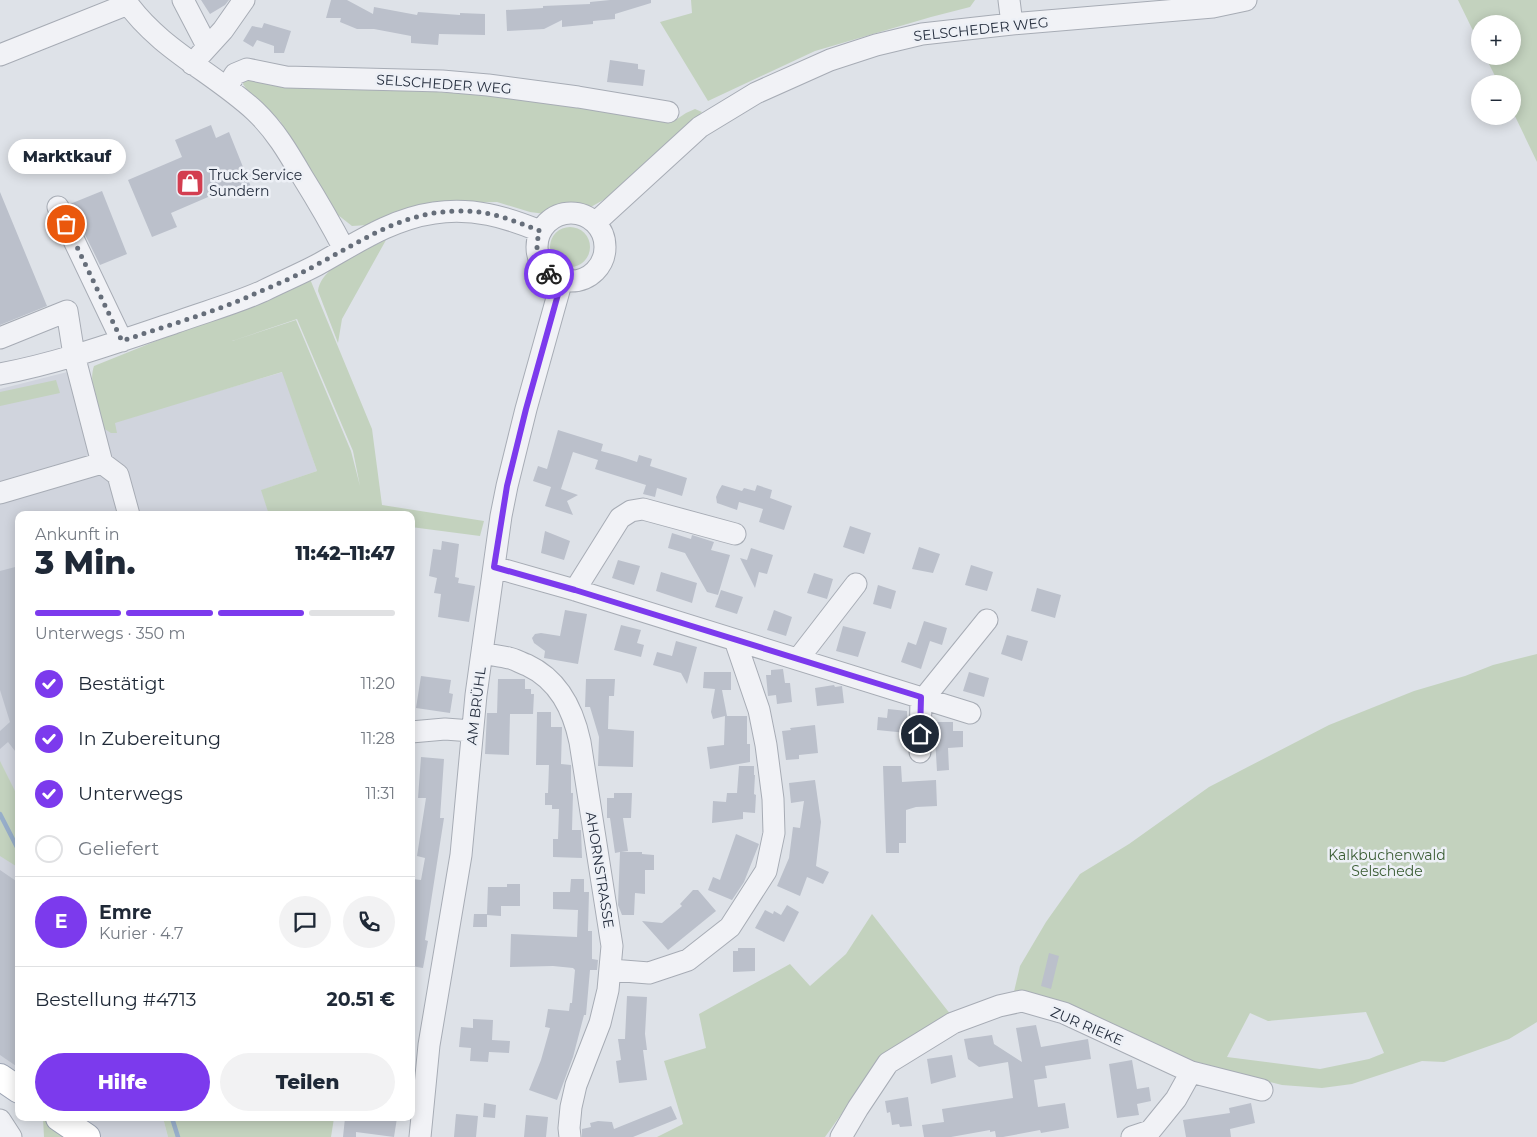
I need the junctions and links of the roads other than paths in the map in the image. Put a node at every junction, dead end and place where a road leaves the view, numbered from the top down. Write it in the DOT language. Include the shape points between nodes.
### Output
graph roads {
  1 [pos="183,0"];
  2 [pos="244,0"];
  3 [pos="1009,0"];
  4 [pos="1246,0"];
  5 [pos="127,2"];
  6 [pos="1012,24"];
  7 [pos="207,46"];
  8 [pos="0,55"];
  9 [pos="192,64"];
  10 [pos="227,87"];
  11 [pos="668,112"];
  12 [pos="58,207"];
  13 [pos="595,223"];
  14 [pos="540,231"];
  15 [pos="344,249"];
  16 [pos="562,280"];
  17 [pos="0,338"];
  18 [pos="122,341"];
  19 [pos="74,355"];
  20 [pos="0,374"];
  21 [pos="102,462"];
  22 [pos="0,493"];
  23 [pos="128,511"];
  24 [pos="736,534"];
  25 [pos="494,567"];
  26 [pos="856,584"];
  27 [pos="575,590"];
  28 [pos="987,620"];
  29 [pos="735,640"];
  30 [pos="482,653"];
  31 [pos="798,659"];
  32 [pos="923,698"];
  33 [pos="970,712"];
  34 [pos="472,731"];
  35 [pos="415,732"];
  36 [pos="920,752"];
  37 [pos="611,970"];
  38 [pos="1191,1072"];
  39 [pos="0,1077"];
  40 [pos="15,1087"];
  41 [pos="1262,1090"];
  42 [pos="0,1120"];
  43 [pos="63,1121"];
  44 [pos="11,1137"];
  45 [pos="87,1137"];
  46 [pos="420,1137"];
  47 [pos="570,1137"];
  48 [pos="841,1137"];
  49 [pos="1132,1137"];
  1 -- 7 [label="street"];
  2 -- 7 [label="street"];
  3 -- 6 [label="street"];
  4 -- 6 [label="street, SELSCHEDER WEG" via="1213,7"];
  5 -- 8 [label="street"];
  5 -- 9 [label="street" via="151,30"];
  6 -- 13 [label="street, SELSCHEDER WEG" via="922,34 876,45 830,60 756,93 700,127"];
  7 -- 9 [label="street"];
  9 -- 10 [label="street"];
  10 -- 11 [label="street, SELSCHEDER WEG" via="235,74 247,69 286,77 488,85"];
  10 -- 15 [label="street" via="269,124"];
  12 -- 18 [label="street"];
  13 -- 14 [label="street" via="586,216 564,214 548,221"];
  13 -- 16 [label="street" via="605,243 602,262 582,279"];
  14 -- 15 [label="street" via="516,221 461,210 408,218"];
  14 -- 16 [label="street" via="536,248 542,266"];
  15 -- 18 [label="street" via="261,292"];
  16 -- 25 [label="street, AM BRÜHL" via="507,486"];
  17 -- 19 [label="street" via="66,312"];
  18 -- 19 [label="street"];
  19 -- 20 [label="street"];
  19 -- 21 [label="street"];
  21 -- 22 [label="street"];
  21 -- 23 [label="street" via="118,476"];
  24 -- 27 [label="street" via="643,509 631,511 620,518"];
  25 -- 27 [label="street"];
  25 -- 30 [label="street, AM BRÜHL"];
  26 -- 31 [label="street"];
  27 -- 29 [label="street"];
  28 -- 32 [label="street"];
  29 -- 31 [label="street"];
  29 -- 37 [label="street" via="759,710 766,746 774,833 766,871 730,927 688,960 649,973"];
  30 -- 34 [label="street, AM BRÜHL"];
  30 -- 37 [label="street, AHORNSTRASSE" via="511,658 537,670 556,686 572,714 580,742 612,946"];
  31 -- 32 [label="street"];
  32 -- 33 [label="street"];
  32 -- 36 [label="street"];
  34 -- 35 [label="street" via="445,728"];
  34 -- 46 [label="street, AM BRÜHL" via="461,855 429,1045"];
  37 -- 47 [label="street, AHORNSTRASSE" via="600,1023 576,1085"];
  38 -- 41 [label="street, ZUR RIEKE"];
  38 -- 48 [label="street, ZUR RIEKE" via="1064,1013 1022,1001 953,1023 888,1063"];
  38 -- 49 [label="street" via="1176,1099 1150,1131"];
  39 -- 40 [label="main road"];
  42 -- 44 [label="street"];
  43 -- 45 [label="main road"];
}
